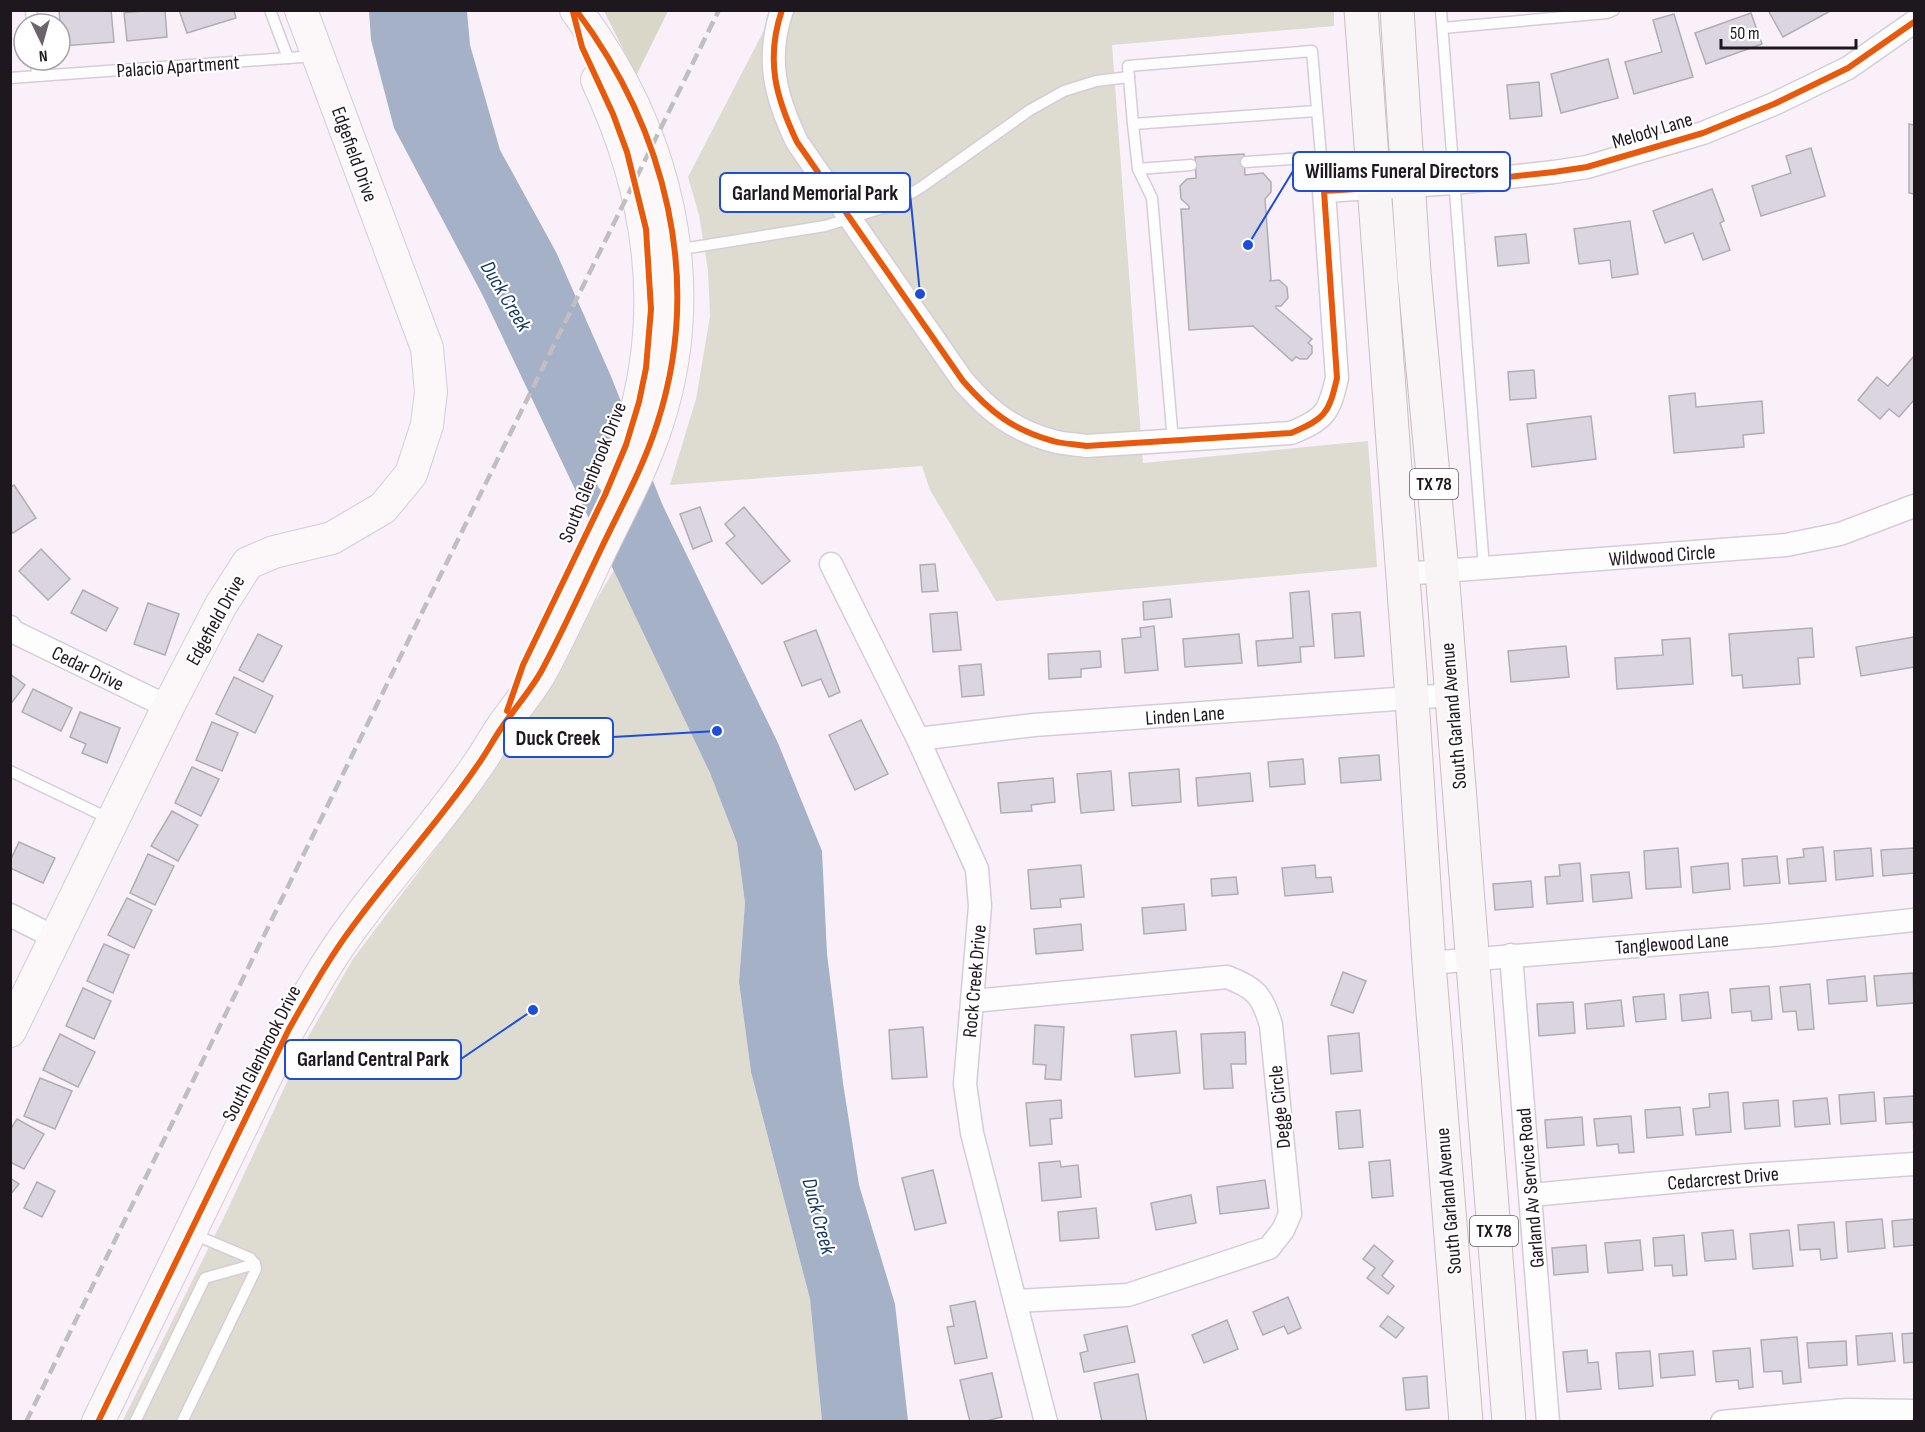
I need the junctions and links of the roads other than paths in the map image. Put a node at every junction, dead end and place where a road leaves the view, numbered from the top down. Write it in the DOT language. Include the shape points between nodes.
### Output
graph roads {
  1 [pos="270,10"];
  2 [pos="301,10"];
  3 [pos="575,10"];
  4 [pos="782,10"];
  5 [pos="1360,10"];
  6 [pos="1397,10"];
  7 [pos="1441,10"];
  8 [pos="1614,10"];
  9 [pos="1914,22"];
  10 [pos="1443,28"];
  11 [pos="303,57"];
  12 [pos="37,72"];
  13 [pos="37,75"];
  14 [pos="1129,77"];
  15 [pos="10,78"];
  16 [pos="1316,111"];
  17 [pos="1133,124"];
  18 [pos="1320,157"];
  19 [pos="1246,162"];
  20 [pos="1191,165"];
  21 [pos="1138,169"];
  22 [pos="1454,183"];
  23 [pos="1408,186"];
  24 [pos="1374,189"];
  25 [pos="1324,191"];
  26 [pos="850,219"];
  27 [pos="675,250"];
  28 [pos="1173,441"];
  29 [pos="1914,506"];
  30 [pos="831,564"];
  31 [pos="1484,568"];
  32 [pos="1442,572"];
  33 [pos="1403,574"];
  34 [pos="562,608"];
  35 [pos="10,627"];
  36 [pos="1452,695"];
  37 [pos="1412,699"];
  38 [pos="168,707"];
  39 [pos="918,739"];
  40 [pos="10,771"];
  41 [pos="113,821"];
  42 [pos="10,915"];
  43 [pos="1914,920"];
  44 [pos="56,938"];
  45 [pos="1511,955"];
  46 [pos="1473,959"];
  47 [pos="1429,963"];
  48 [pos="972,1000"];
  49 [pos="10,1031"];
  50 [pos="1914,1164"];
  51 [pos="1531,1195"];
  52 [pos="189,1233"];
  53 [pos="255,1264"];
  54 [pos="1016,1301"];
  55 [pos="1914,1411"];
  56 [pos="98,1422"];
  57 [pos="135,1422"];
  58 [pos="182,1422"];
  59 [pos="1046,1422"];
  60 [pos="1466,1422"];
  61 [pos="1509,1422"];
  62 [pos="1548,1422"];
  63 [pos="1722,1422"];
  1 -- 11 [label="lane"];
  2 -- 11 [label="street, Edgefield Drive"];
  3 -- 27 [label="street, South Glenbrook Drive" via="599,40 633,104 658,168"];
  3 -- 34 [label="street, South Glenbrook Drive" via="582,47 613,114 640,198 650,268 651,309 639,402"];
  4 -- 26 [label="street" via="773,56 784,115 797,142"];
  5 -- 24 [label="main road, South Garland Avenue / TX 78"];
  6 -- 23 [label="main road, South Garland Avenue / TX 78"];
  7 -- 10 [label="lane"];
  8 -- 10 [label="lane"];
  9 -- 22 [label="street, Melody Lane" via="1848,68 1702,133 1587,167"];
  10 -- 22 [label="lane"];
  11 -- 13 [label="lane, Palacio Apartment"];
  11 -- 38 [label="street, Edgefield Drive" via="427,348 431,392 427,425 411,474 383,508 332,538 274,552 248,563 221,604"];
  12 -- 13 [label="lane"];
  13 -- 15 [label="lane, Palacio Apartment"];
  14 -- 16 [label="lane" via="1128,66 1312,51"];
  14 -- 17 [label="lane"];
  14 -- 26 [label="lane" via="1096,81 1064,92 1030,110 920,188 889,206"];
  16 -- 17 [label="lane"];
  16 -- 18 [label="lane"];
  17 -- 21 [label="lane"];
  18 -- 19 [label="lane"];
  18 -- 25 [label="lane"];
  20 -- 21 [label="lane"];
  21 -- 28 [label="lane" via="1152,198"];
  22 -- 23 [label="street, Melody Lane"];
  22 -- 31 [label="lane"];
  23 -- 24 [label="street, Melody Lane"];
  23 -- 32 [label="main road, South Garland Avenue / TX 78"];
  24 -- 25 [label="street, Melody Lane"];
  24 -- 33 [label="main road, South Garland Avenue / TX 78"];
  25 -- 28 [label="street" via="1337,378 1332,403 1313,424 1292,434"];
  26 -- 27 [label="lane"];
  26 -- 28 [label="street" via="963,381 982,404 1014,427 1054,442 1086,446"];
  27 -- 34 [label="street, South Glenbrook Drive" via="677,328 656,427 638,472"];
  29 -- 31 [label="street, Wildwood Circle" via="1840,534 1786,545"];
  30 -- 39 [label="street, Rock Creek Drive"];
  31 -- 32 [label="street, Wildwood Circle"];
  32 -- 33 [label="street, Wildwood Circle"];
  32 -- 36 [label="main road, South Garland Avenue / TX 78"];
  33 -- 37 [label="main road, South Garland Avenue / TX 78"];
  34 -- 52 [label="street, South Glenbrook Drive" via="540,673 465,783 353,926 320,976 289,1029"];
  35 -- 38 [label="street, Cedar Drive"];
  36 -- 37 [label="street, Linden Lane"];
  36 -- 46 [label="main road, South Garland Avenue / TX 78"];
  37 -- 39 [label="street, Linden Lane" via="1034,725"];
  37 -- 47 [label="main road, South Garland Avenue / TX 78"];
  38 -- 41 [label="street, Edgefield Drive"];
  39 -- 48 [label="street, Rock Creek Drive" via="977,869 980,906"];
  40 -- 41 [label="lane"];
  41 -- 44 [label="street, Edgefield Drive"];
  42 -- 44 [label="street"];
  43 -- 45 [label="street, Tanglewood Lane"];
  44 -- 49 [label="street, Edgefield Drive"];
  45 -- 46 [label="street, Tanglewood Lane"];
  45 -- 51 [label="street, Garland Av Service Road"];
  46 -- 47 [label="street, Tanglewood Lane"];
  46 -- 61 [label="main road, South Garland Avenue / TX 78"];
  47 -- 60 [label="main road, South Garland Avenue / TX 78"];
  48 -- 54 [label="street, Rock Creek Drive" via="965,1084 972,1133"];
  48 -- 54 [label="street, Degge Circle" via="1227,977 1245,984 1262,999 1271,1025 1290,1214 1269,1248 1128,1295"];
  50 -- 51 [label="street, Cedarcrest Drive"];
  51 -- 62 [label="street, Garland Av Service Road"];
  52 -- 53 [label="lane" via="250,1258"];
  52 -- 56 [label="street, South Glenbrook Drive"];
  53 -- 57 [label="lane" via="205,1278"];
  53 -- 58 [label="lane" via="254,1275"];
  54 -- 59 [label="street, Rock Creek Drive"];
  55 -- 63 [label="street" via="1847,1410"];
}
